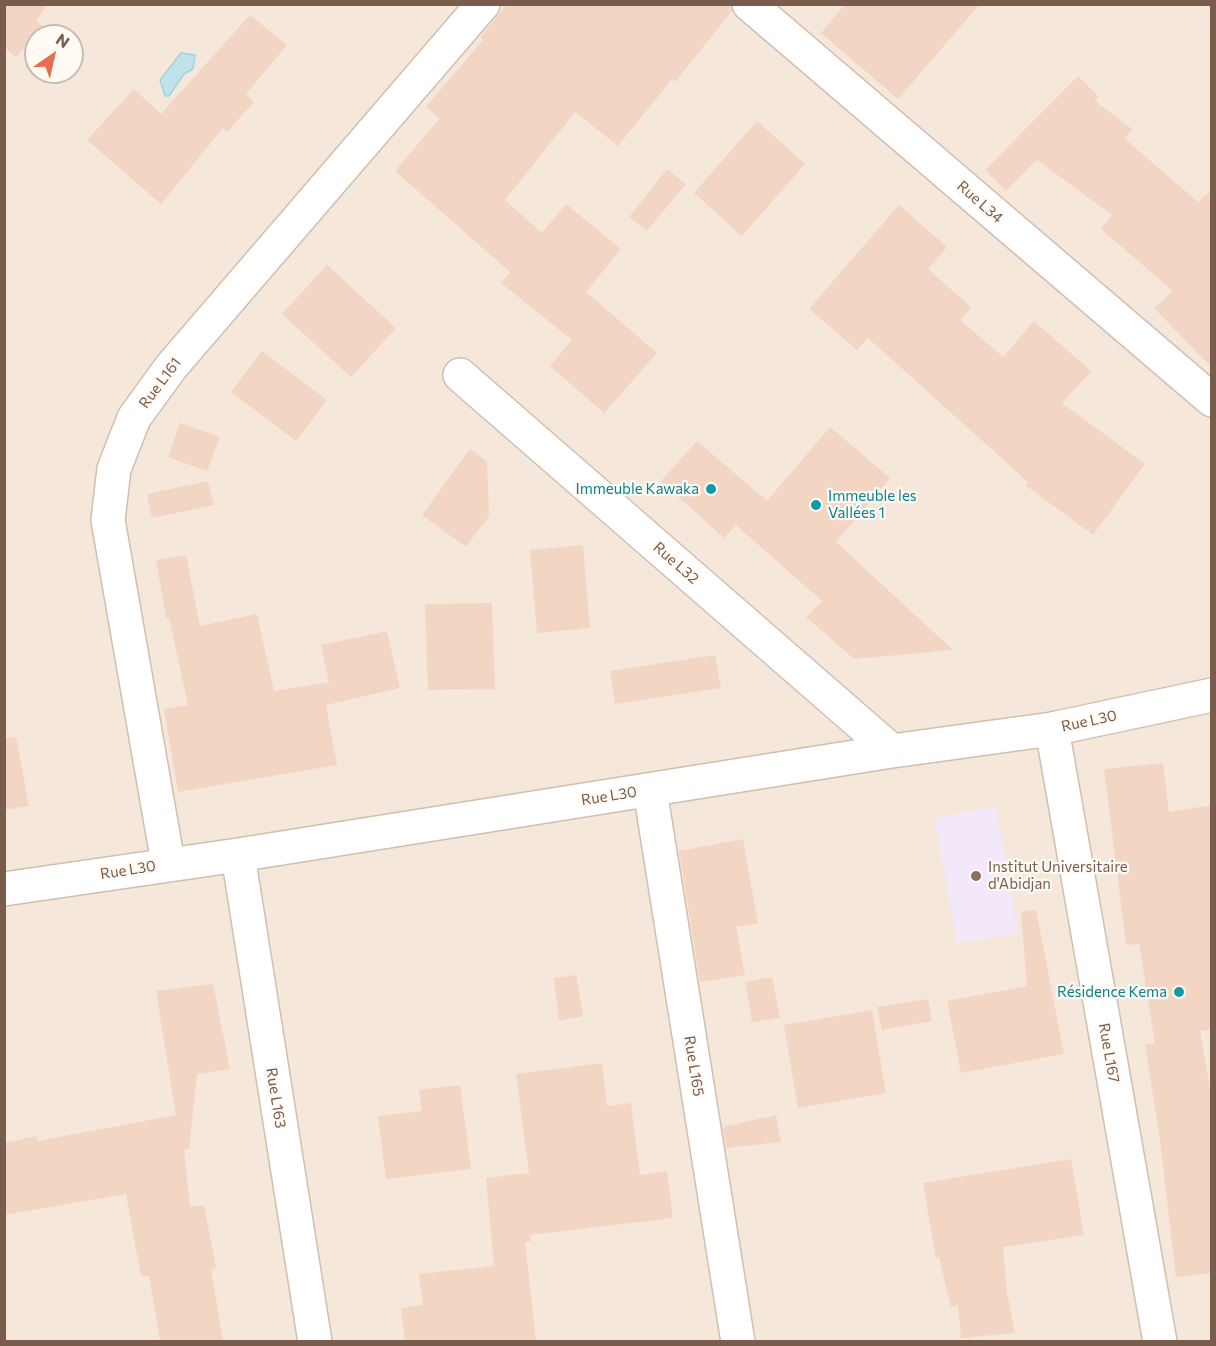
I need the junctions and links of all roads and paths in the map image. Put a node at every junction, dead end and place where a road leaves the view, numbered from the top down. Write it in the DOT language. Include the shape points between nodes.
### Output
graph roads {
  1 [pos="483,4"];
  2 [pos="749,4"];
  3 [pos="460,375"];
  4 [pos="1212,400"];
  5 [pos="1212,695"];
  6 [pos="1052,729"];
  7 [pos="892,750"];
  8 [pos="650,790"];
  9 [pos="238,855"];
  10 [pos="168,863"];
  11 [pos="4,889"];
  12 [pos="315,1341"];
  13 [pos="738,1341"];
  14 [pos="1160,1341"];
  1 -- 10 [label="street, Rue L161" via="171,367 134,418 114,469 108,520"];
  2 -- 4 [label="street, Rue L34"];
  3 -- 7 [label="street, Rue L32"];
  5 -- 6 [label="street, Rue L30"];
  6 -- 7 [label="street, Rue L30"];
  6 -- 14 [label="street, Rue L167"];
  7 -- 8 [label="street, Rue L30"];
  8 -- 9 [label="street, Rue L30"];
  8 -- 13 [label="street, Rue L165"];
  9 -- 10 [label="street, Rue L30"];
  9 -- 12 [label="street, Rue L163"];
  10 -- 11 [label="street, Rue L30"];
}
